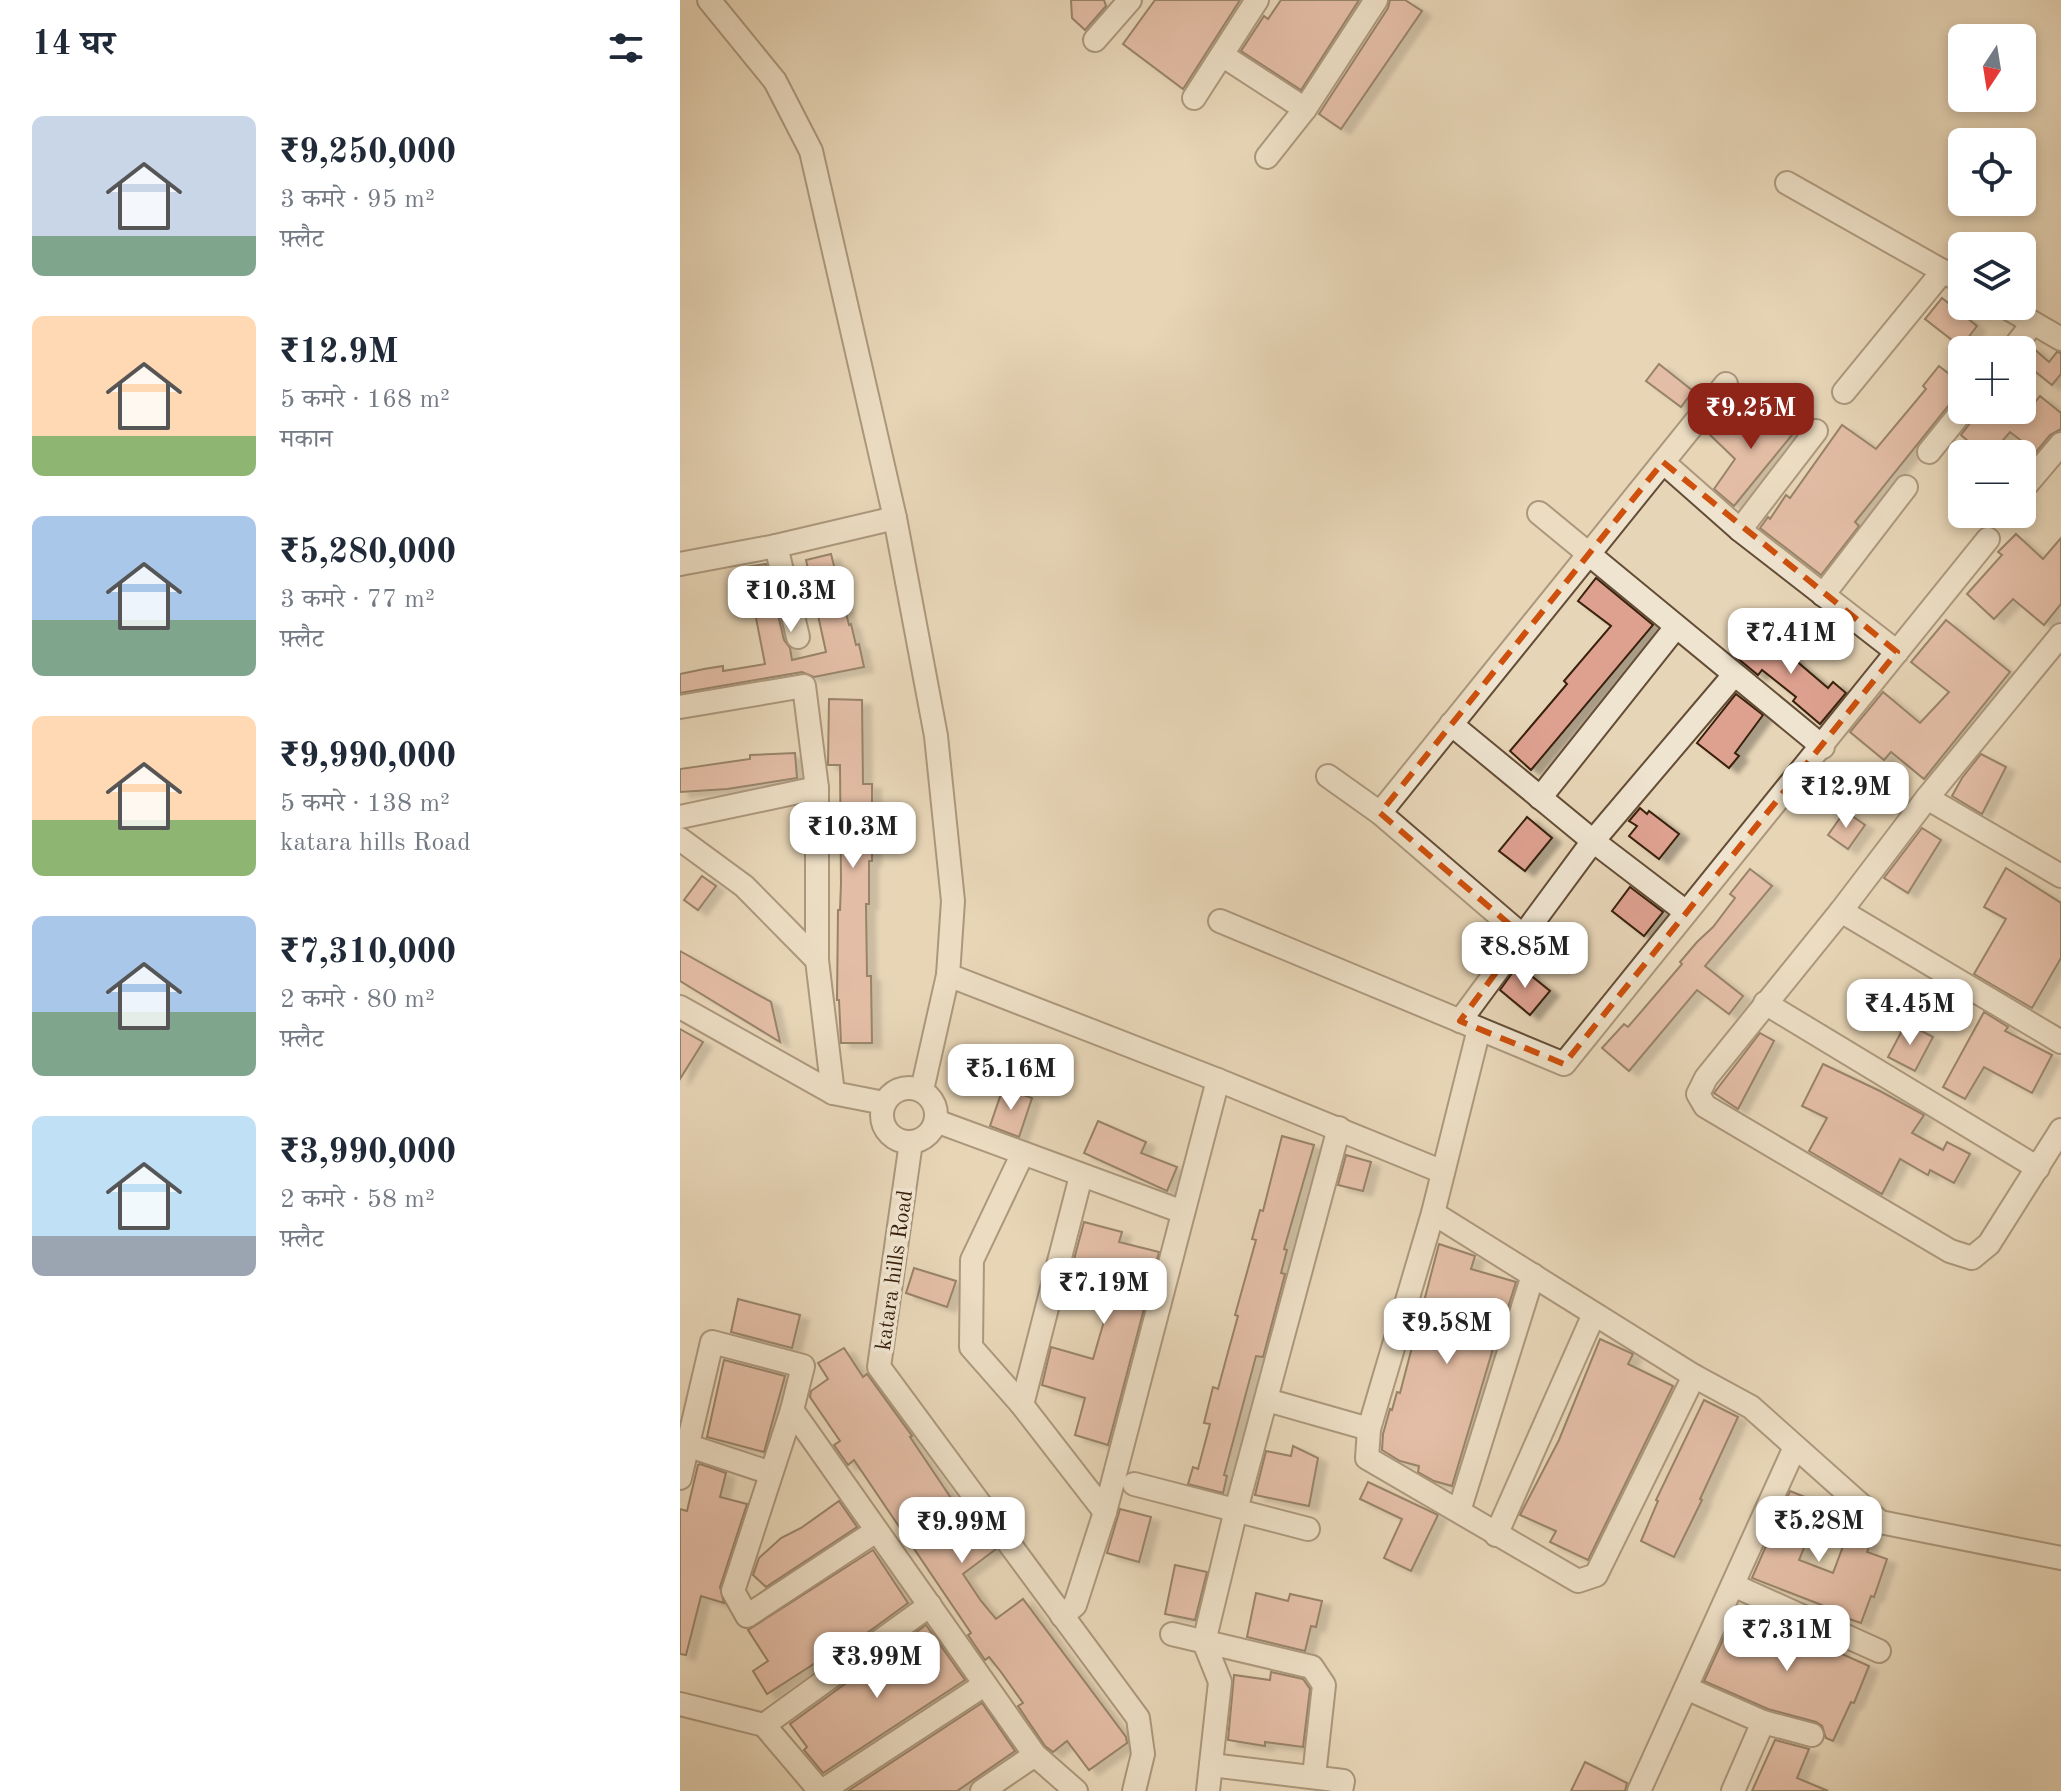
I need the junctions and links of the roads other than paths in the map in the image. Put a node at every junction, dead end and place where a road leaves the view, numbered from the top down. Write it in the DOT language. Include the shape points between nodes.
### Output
graph roads {
  1 [pos="709,0"];
  2 [pos="1130,0"];
  3 [pos="1257,0"];
  4 [pos="1376,0"];
  5 [pos="1095,40"];
  6 [pos="1222,55"];
  7 [pos="1194,98"];
  8 [pos="1305,109"];
  9 [pos="1267,157"];
  10 [pos="1787,183"];
  11 [pos="1948,274"];
  12 [pos="1948,280"];
  13 [pos="2028,320"];
  14 [pos="2033,323"];
  15 [pos="2023,336"];
  16 [pos="2061,339"];
  17 [pos="1726,384"];
  18 [pos="1844,392"];
  19 [pos="1952,424"];
  20 [pos="1816,431"];
  21 [pos="2061,444"];
  22 [pos="1929,452"];
  23 [pos="1663,462"];
  24 [pos="2036,473"];
  25 [pos="1906,487"];
  26 [pos="1539,513"];
  27 [pos="895,518"];
  28 [pos="1740,530"];
  29 [pos="1988,539"];
  30 [pos="776,546"];
  31 [pos="1588,554"];
  32 [pos="680,564"];
  33 [pos="1823,595"];
  34 [pos="1676,627"];
  35 [pos="2061,635"];
  36 [pos="798,637"];
  37 [pos="1897,652"];
  38 [pos="1734,675"];
  39 [pos="680,707"];
  40 [pos="1451,724"];
  41 [pos="1823,747"];
  42 [pos="1328,776"];
  43 [pos="817,788"];
  44 [pos="1540,798"];
  45 [pos="1927,798"];
  46 [pos="1380,813"];
  47 [pos="680,817"];
  48 [pos="680,839"];
  49 [pos="1593,841"];
  50 [pos="2061,876"];
  51 [pos="1841,911"];
  52 [pos="1686,912"];
  53 [pos="1220,921"];
  54 [pos="1523,936"];
  55 [pos="817,960"];
  56 [pos="948,975"];
  57 [pos="1765,1003"];
  58 [pos="680,1007"];
  59 [pos="1470,1025"];
  60 [pos="2061,1042"];
  61 [pos="1218,1080"];
  62 [pos="922,1090"];
  63 [pos="833,1093"];
  64 [pos="884,1103"];
  65 [pos="936,1121"];
  66 [pos="1339,1128"];
  67 [pos="2061,1130"];
  68 [pos="911,1142"];
  69 [pos="1022,1155"];
  70 [pos="2038,1168"];
  71 [pos="1443,1172"];
  72 [pos="1081,1176"];
  73 [pos="1183,1212"];
  74 [pos="1433,1213"];
  75 [pos="1533,1275"];
  76 [pos="1594,1314"];
  77 [pos="1694,1376"];
  78 [pos="1267,1400"];
  79 [pos="1022,1405"];
  80 [pos="792,1410"];
  81 [pos="1369,1429"];
  82 [pos="685,1444"];
  83 [pos="1795,1447"];
  84 [pos="771,1473"];
  85 [pos="680,1478"];
  86 [pos="1134,1484"];
  87 [pos="1236,1510"];
  88 [pos="1459,1511"];
  89 [pos="1105,1512"];
  90 [pos="1308,1529"];
  91 [pos="876,1531"];
  92 [pos="1496,1535"];
  93 [pos="2061,1558"];
  94 [pos="1733,1585"];
  95 [pos="930,1605"];
  96 [pos="1062,1616"];
  97 [pos="1172,1634"];
  98 [pos="1204,1642"];
  99 [pos="1879,1651"];
  100 [pos="984,1685"];
  101 [pos="1686,1688"];
  102 [pos="680,1704"];
  103 [pos="1763,1722"];
  104 [pos="764,1725"];
  105 [pos="1812,1735"];
  106 [pos="1035,1755"];
  107 [pos="1211,1765"];
  108 [pos="1314,1776"];
  109 [pos="821,1791"];
  110 [pos="982,1791"];
  111 [pos="1076,1791"];
  112 [pos="1134,1791"];
  113 [pos="1208,1791"];
  114 [pos="1341,1791"];
  115 [pos="1639,1791"];
  116 [pos="1733,1791"];
  1 -- 27 [label="street" via="775,81 811,151"];
  2 -- 5 [label="street"];
  3 -- 6 [label="street"];
  4 -- 8 [label="street"];
  6 -- 7 [label="street"];
  6 -- 8 [label="street"];
  8 -- 9 [label="street"];
  10 -- 11 [label="street"];
  12 -- 18 [label="street"];
  13 -- 14 [label="street"];
  14 -- 15 [label="street"];
  14 -- 16 [label="street"];
  17 -- 23 [label="street"];
  19 -- 22 [label="street"];
  20 -- 28 [label="street"];
  21 -- 24 [label="street"];
  23 -- 28 [label="street"];
  23 -- 31 [label="street"];
  25 -- 33 [label="street"];
  26 -- 31 [label="street"];
  27 -- 30 [label="street"];
  27 -- 56 [label="street" via="936,736 953,901"];
  28 -- 33 [label="street"];
  29 -- 37 [label="street"];
  30 -- 32 [label="street"];
  30 -- 36 [label="street"];
  31 -- 34 [label="street"];
  31 -- 40 [label="street"];
  33 -- 37 [label="street"];
  34 -- 38 [label="street"];
  34 -- 44 [label="street"];
  35 -- 45 [label="street"];
  37 -- 41 [label="street"];
  38 -- 41 [label="street"];
  38 -- 49 [label="street"];
  39 -- 43 [label="street" via="804,686"];
  40 -- 44 [label="street"];
  40 -- 46 [label="street"];
  41 -- 52 [label="street"];
  42 -- 46 [label="street"];
  43 -- 47 [label="street"];
  43 -- 55 [label="street"];
  44 -- 49 [label="street"];
  45 -- 50 [label="street"];
  45 -- 51 [label="street"];
  46 -- 54 [label="street"];
  48 -- 55 [label="street" via="744,886"];
  49 -- 52 [label="street"];
  49 -- 54 [label="street"];
  51 -- 57 [label="street"];
  51 -- 60 [label="street"];
  52 -- 59 [label="street" via="1564,1064"];
  53 -- 59 [label="street"];
  54 -- 59 [label="street"];
  55 -- 63 [label="street"];
  56 -- 61 [label="street"];
  56 -- 62 [label="street"];
  57 -- 70 [label="street"];
  57 -- 70 [label="street" via="1706,1078 1698,1094 1705,1106 1950,1251 1972,1258 1989,1244"];
  58 -- 63 [label="street"];
  59 -- 71 [label="street"];
  61 -- 66 [label="street"];
  61 -- 73 [label="street"];
  62 -- 64 [label="street" via="904,1088"];
  62 -- 65 [label="street" via="934,1103"];
  63 -- 64 [label="street"];
  64 -- 68 [label="street" via="887,1131"];
  65 -- 68 [label="street" via="927,1136"];
  65 -- 69 [label="street"];
  66 -- 71 [label="street"];
  66 -- 78 [label="street"];
  67 -- 70 [label="street"];
  68 -- 96 [label="street, katara hills Road" via="879,1367"];
  69 -- 72 [label="street"];
  69 -- 79 [label="street" via="972,1260 971,1347"];
  71 -- 74 [label="street"];
  72 -- 73 [label="street"];
  72 -- 79 [label="street"];
  73 -- 89 [label="street"];
  74 -- 75 [label="street"];
  74 -- 81 [label="street"];
  75 -- 76 [label="street"];
  75 -- 88 [label="street"];
  76 -- 77 [label="street"];
  76 -- 92 [label="street"];
  77 -- 83 [label="street" via="1751,1407"];
  77 -- 92 [label="street" via="1596,1575 1578,1581"];
  78 -- 81 [label="street"];
  78 -- 87 [label="street"];
  79 -- 89 [label="street"];
  80 -- 82 [label="street" via="803,1366 712,1342"];
  80 -- 84 [label="street"];
  80 -- 91 [label="street"];
  81 -- 88 [label="street" via="1367,1458"];
  82 -- 84 [label="street"];
  82 -- 85 [label="street"];
  83 -- 93 [label="street" via="1880,1522"];
  83 -- 94 [label="street"];
  84 -- 91 [label="street" via="733,1591 747,1616"];
  86 -- 87 [label="street"];
  87 -- 90 [label="street"];
  87 -- 98 [label="street"];
  88 -- 92 [label="street"];
  89 -- 96 [label="street" via="1075,1605"];
  91 -- 95 [label="street"];
  94 -- 99 [label="street"];
  94 -- 101 [label="street"];
  95 -- 100 [label="street"];
  95 -- 104 [label="street"];
  96 -- 112 [label="street, katara hills Road" via="1138,1718 1143,1754"];
  97 -- 98 [label="street"];
  98 -- 107 [label="street" via="1220,1682"];
  98 -- 108 [label="street" via="1312,1667 1324,1685"];
  100 -- 106 [label="street"];
  100 -- 109 [label="street"];
  101 -- 103 [label="street"];
  101 -- 115 [label="street"];
  102 -- 104 [label="street"];
  103 -- 105 [label="street"];
  103 -- 116 [label="street"];
  104 -- 109 [label="street"];
  106 -- 110 [label="street"];
  106 -- 111 [label="street"];
  107 -- 108 [label="street"];
  107 -- 113 [label="street"];
  108 -- 114 [label="street" via="1343,1781"];
}
